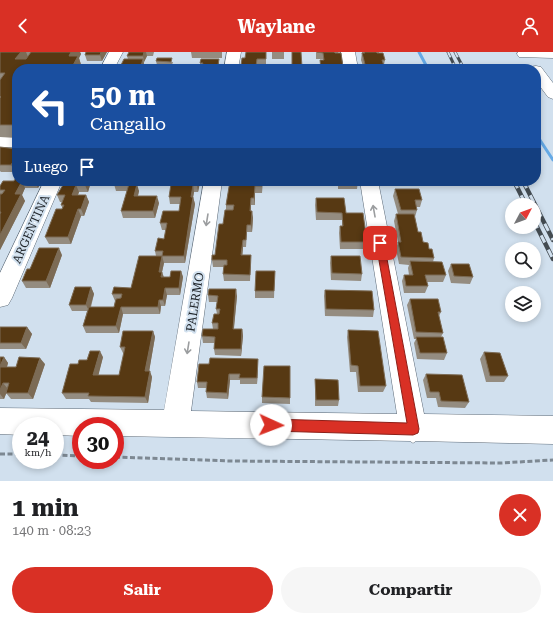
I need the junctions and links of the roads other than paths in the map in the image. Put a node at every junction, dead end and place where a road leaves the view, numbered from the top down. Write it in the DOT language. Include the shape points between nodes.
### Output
graph roads {
  1 [pos="116,52"];
  2 [pos="234,52"];
  3 [pos="348,52"];
  4 [pos="523,53"];
  5 [pos="553,54"];
  6 [pos="110,64"];
  7 [pos="232,64"];
  8 [pos="350,64"];
  9 [pos="531,64"];
  10 [pos="541,77"];
  11 [pos="553,94"];
  12 [pos="0,142"];
  13 [pos="12,142"];
  14 [pos="51,186"];
  15 [pos="212,186"];
  16 [pos="370,186"];
  17 [pos="0,298"];
  18 [pos="0,421"];
  19 [pos="176,422"];
  20 [pos="413,429"];
  21 [pos="553,430"];
  1 -- 6 [label="street"];
  2 -- 7 [label="street"];
  3 -- 8 [label="street"];
  4 -- 5 [label="street"];
  4 -- 9 [label="street"];
  10 -- 11 [label="street"];
  12 -- 13 [label="street"];
  14 -- 17 [label="street, ARGENTINA"];
  15 -- 19 [label="street, PALERMO, one-way"];
  20 -- 16 [label="street, one-way"];
  18 -- 19 [label="street"];
  19 -- 20 [label="street"];
  20 -- 21 [label="street"];
}
